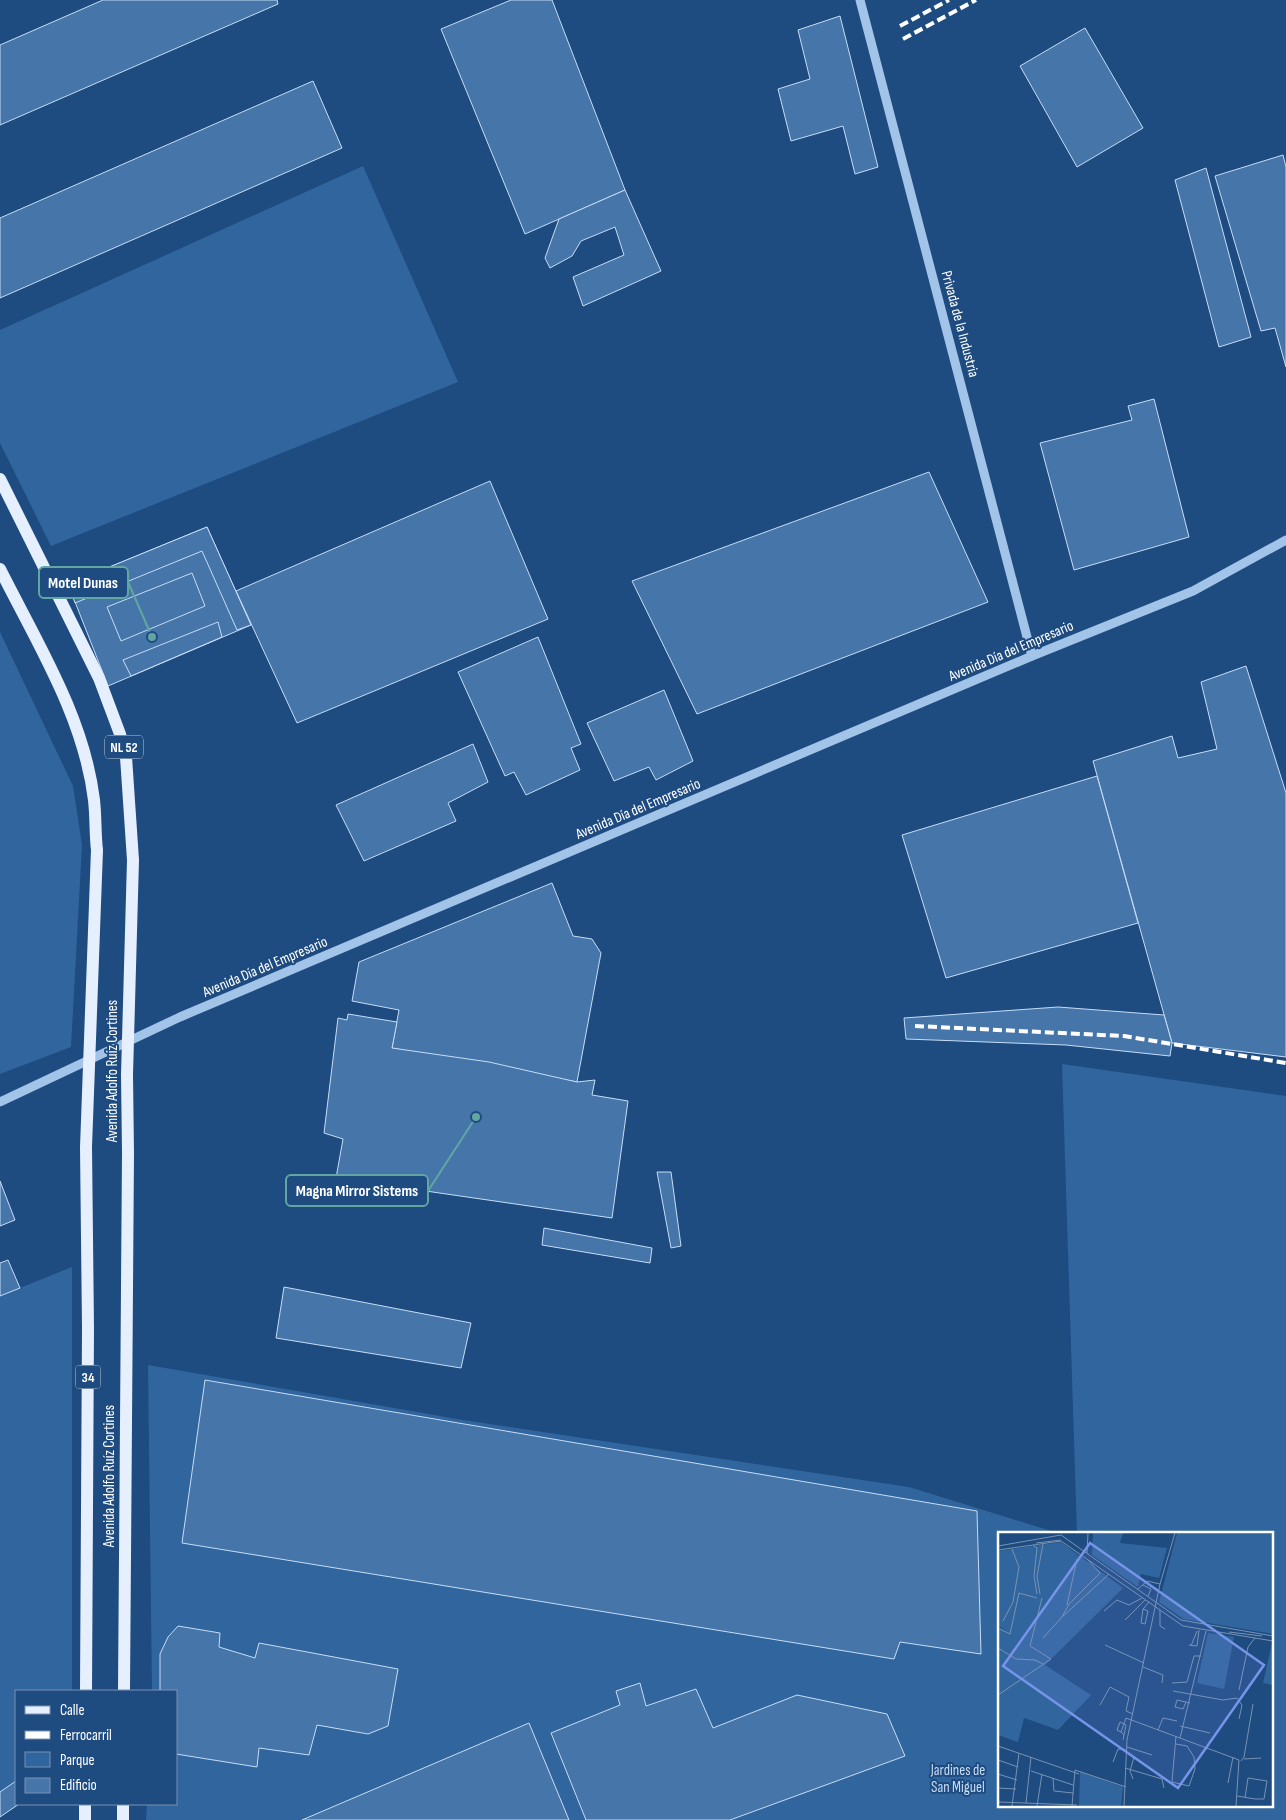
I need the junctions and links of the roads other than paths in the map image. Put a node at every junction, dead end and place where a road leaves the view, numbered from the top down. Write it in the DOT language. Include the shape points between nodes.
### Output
graph roads {
  1 [pos="860,0"];
  2 [pos="0,479"];
  3 [pos="1286,540"];
  4 [pos="0,569"];
  5 [pos="1032,656"];
  6 [pos="127,1042"];
  7 [pos="88,1062"];
  8 [pos="0,1102"];
  9 [pos="86,1690"];
  10 [pos="124,1690"];
  11 [pos="85,1805"];
  12 [pos="123,1805"];
  13 [pos="85,1820"];
  14 [pos="123,1820"];
  1 -- 5 [label="street, Privada de la Industria"];
  2 -- 6 [label="main road, Avenida Adolfo Ruíz Cortines / NL 52" via="96,672 126,757 133,860"];
  3 -- 5 [label="street, Avenida Día del Empresario" via="1192,591"];
  4 -- 7 [label="main road, Avenida Adolfo Ruíz Cortines / NL 52" via="66,701 82,747 94,801 97,850"];
  5 -- 6 [label="street, Avenida Día del Empresario"];
  6 -- 7 [label="street, Avenida Día del Empresario"];
  6 -- 10 [label="main road, Avenida Adolfo Ruíz Cortines"];
  7 -- 8 [label="street, Avenida Día del Empresario"];
  7 -- 9 [label="main road, Avenida Adolfo Ruíz Cortines / 34"];
  11 -- 13 [label="main road"];
  12 -- 14 [label="main road"];
}
